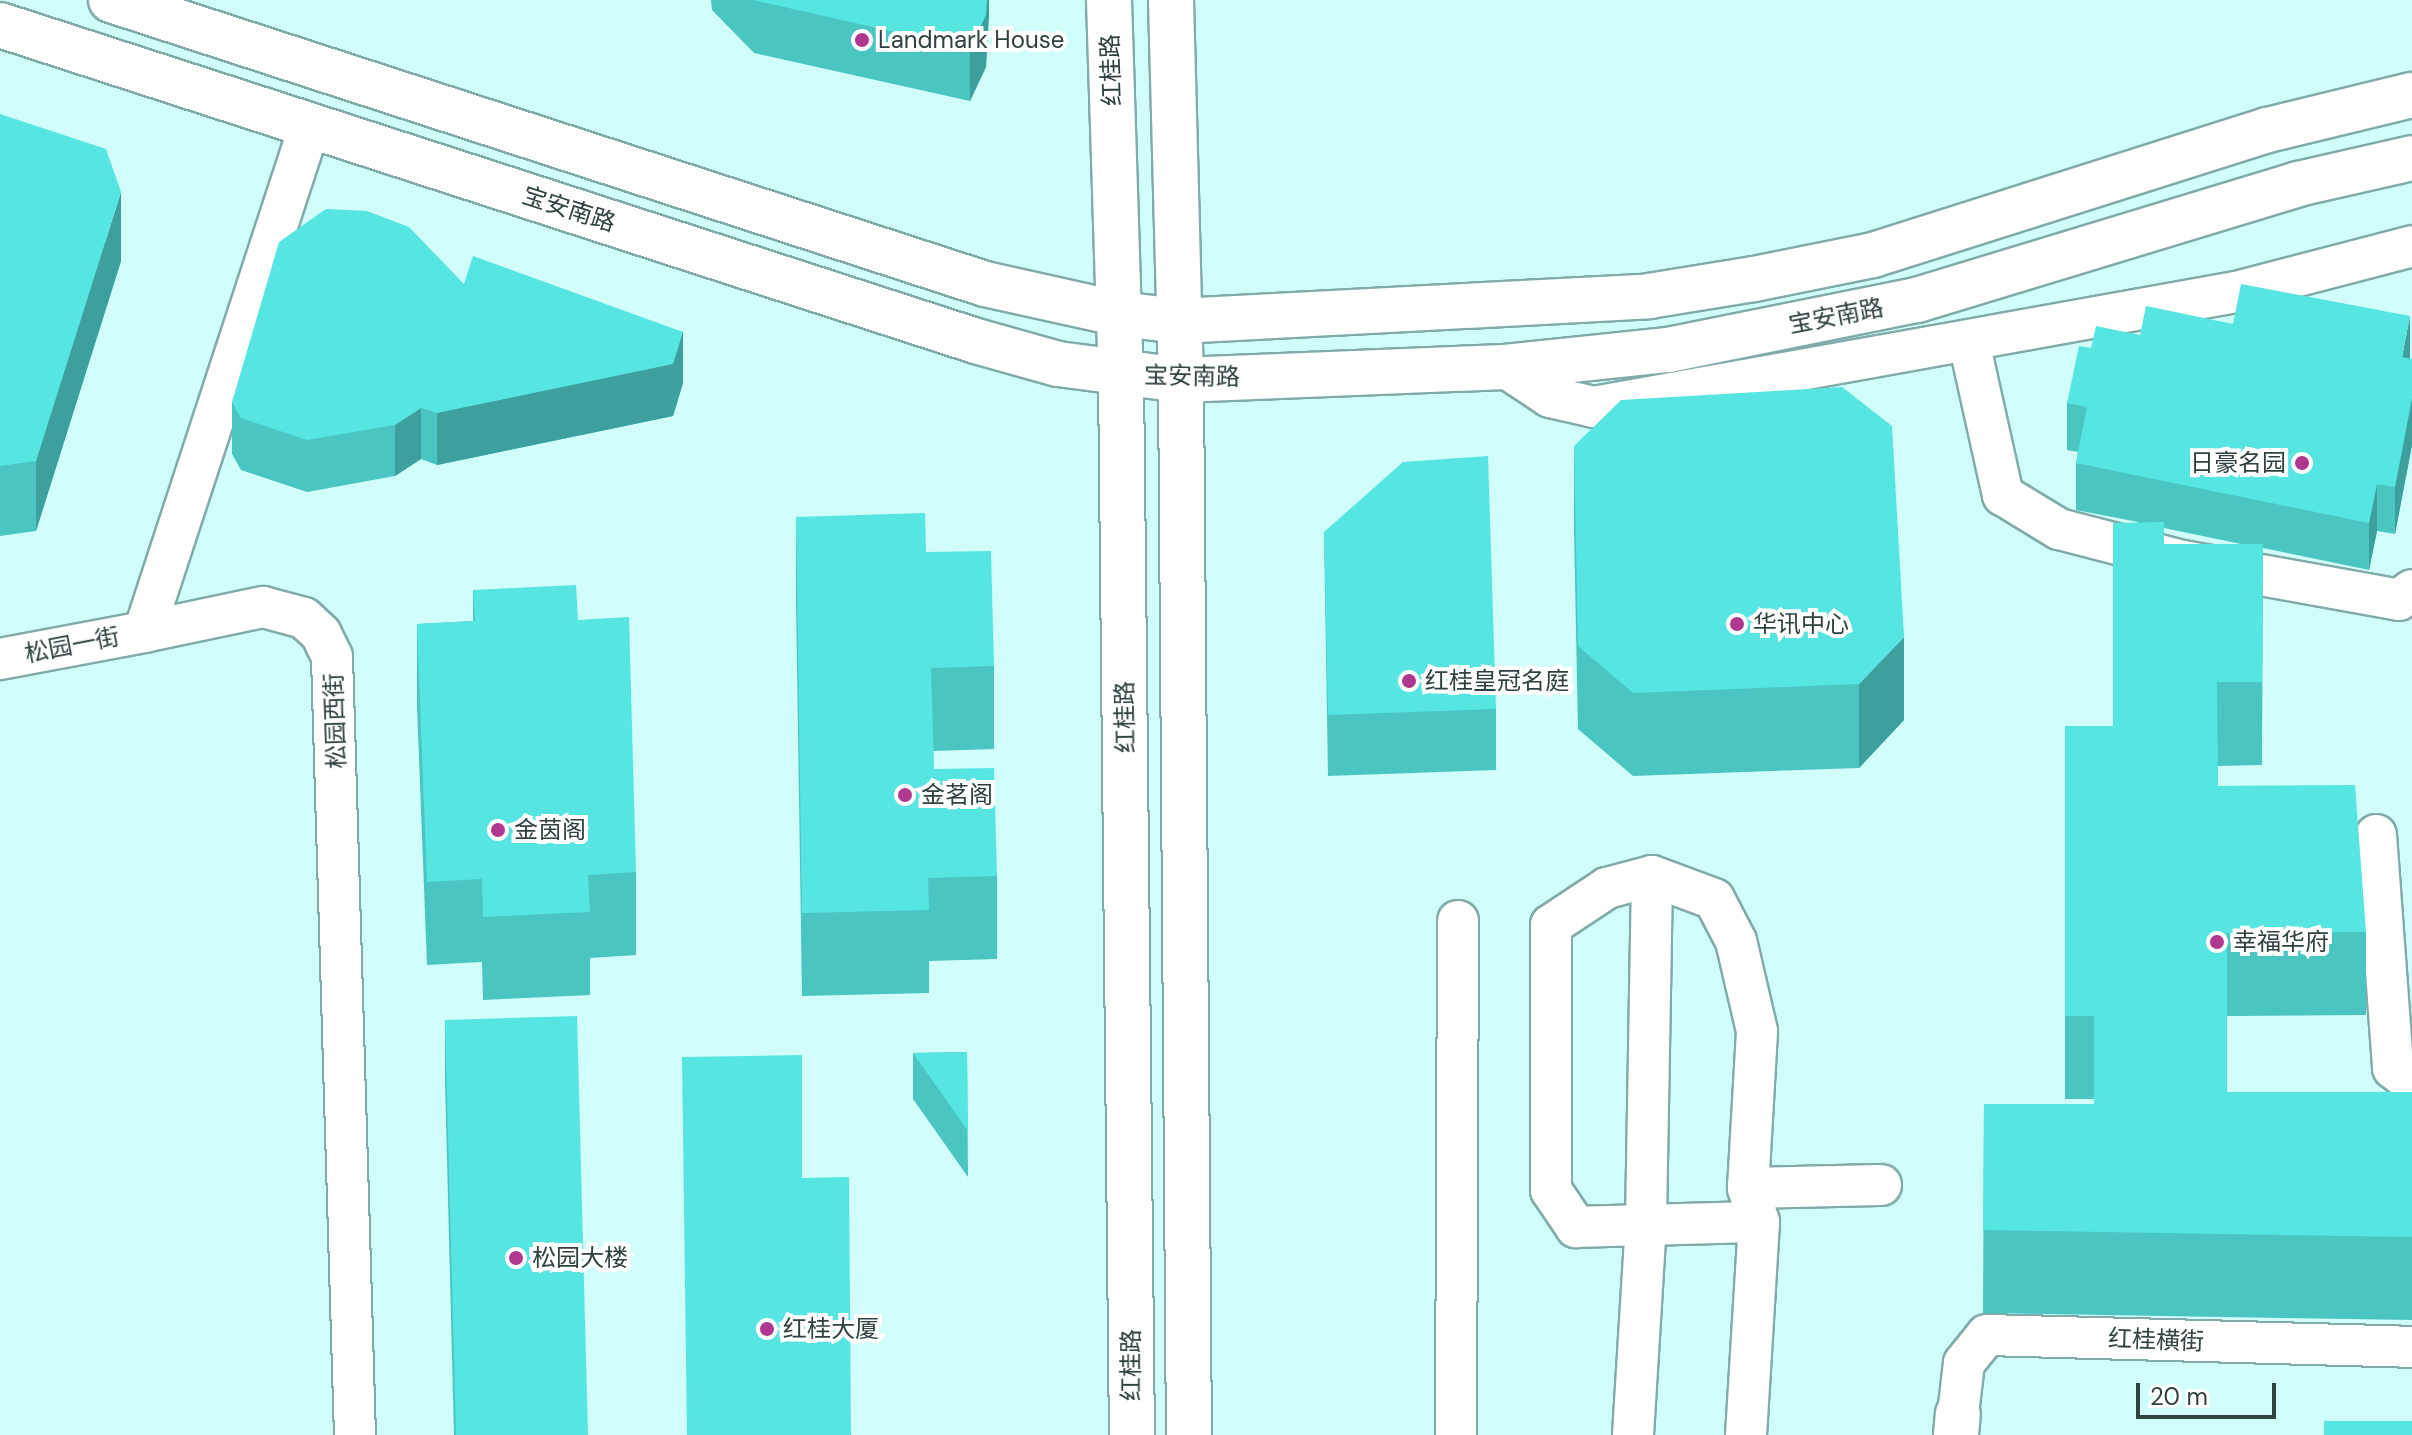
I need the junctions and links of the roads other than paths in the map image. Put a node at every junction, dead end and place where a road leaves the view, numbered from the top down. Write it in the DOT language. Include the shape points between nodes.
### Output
graph roads {
  1 [pos="111,0"];
  2 [pos="1109,0"];
  3 [pos="1171,0"];
  4 [pos="0,25"];
  5 [pos="2412,95"];
  6 [pos="310,125"];
  7 [pos="2412,158"];
  8 [pos="2412,246"];
  9 [pos="1120,314"];
  10 [pos="1179,321"];
  11 [pos="1969,342"];
  12 [pos="1505,367"];
  13 [pos="1121,374"];
  14 [pos="1181,380"];
  15 [pos="2412,590"];
  16 [pos="144,632"];
  17 [pos="0,659"];
  18 [pos="2376,835"];
  19 [pos="1652,876"];
  20 [pos="1458,921"];
  21 [pos="2412,1083"];
  22 [pos="1881,1185"];
  23 [pos="1753,1205"];
  24 [pos="1646,1222"];
  25 [pos="2412,1347"];
  26 [pos="1957,1424"];
  27 [pos="355,1435"];
  28 [pos="1132,1435"];
  29 [pos="1189,1435"];
  30 [pos="1456,1435"];
  31 [pos="1633,1435"];
  32 [pos="1746,1435"];
  1 -- 9 [label="street" via="927,267 1016,293"];
  2 -- 9 [label="street, 红桂路"];
  3 -- 10 [label="street"];
  4 -- 6 [label="street, 宝安南路"];
  5 -- 10 [label="street" via="2268,130 1873,255 1754,279 1649,296"];
  6 -- 13 [label="street, 宝安南路" via="976,341 1058,364"];
  6 -- 16 [label="street"];
  7 -- 12 [label="street, 宝安南路" via="2298,184 1917,300 1668,350"];
  8 -- 11 [label="street" via="2236,292"];
  9 -- 10 [label="street"];
  9 -- 13 [label="street, 红桂路"];
  10 -- 14 [label="street"];
  11 -- 12 [label="street" via="1594,407 1550,397"];
  11 -- 15 [label="street" via="2003,495 2059,529 2183,561 2399,600"];
  12 -- 14 [label="street, 宝安南路"];
  13 -- 14 [label="street, 宝安南路"];
  13 -- 28 [label="street, 红桂路"];
  14 -- 29 [label="street"];
  16 -- 17 [label="street, 松园一街"];
  16 -- 27 [label="street, 松园西街" via="263,607 304,618 321,634 332,657"];
  18 -- 21 [label="street" via="2393,1068"];
  19 -- 23 [label="street" via="1714,899 1736,941 1757,1031"];
  19 -- 24 [label="street"];
  19 -- 24 [label="street" via="1607,888 1551,925 1551,1190 1576,1227"];
  20 -- 30 [label="street"];
  22 -- 23 [label="street"];
  23 -- 24 [label="street"];
  23 -- 32 [label="street"];
  24 -- 31 [label="street"];
  25 -- 26 [label="street, 红桂横街" via="1987,1335 1964,1363"];
}
